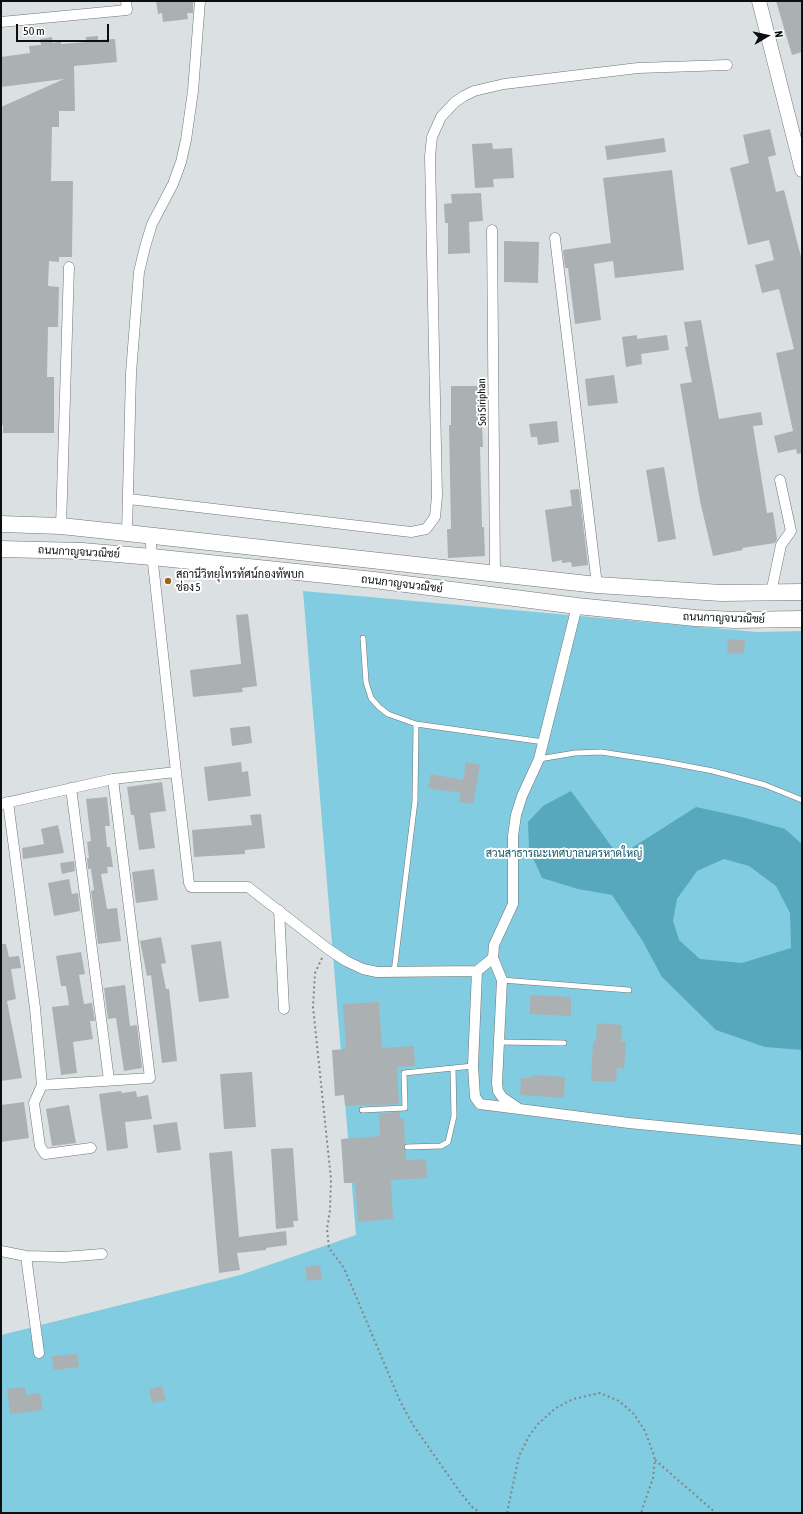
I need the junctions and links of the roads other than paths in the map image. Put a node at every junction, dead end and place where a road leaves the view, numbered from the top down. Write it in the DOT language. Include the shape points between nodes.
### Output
graph roads {
  1 [pos="200,1"];
  2 [pos="759,1"];
  3 [pos="126,6"];
  4 [pos="1,22"];
  5 [pos="728,65"];
  6 [pos="802,170"];
  7 [pos="492,230"];
  8 [pos="555,238"];
  9 [pos="69,266"];
  10 [pos="780,480"];
  11 [pos="129,499"];
  12 [pos="1,524"];
  13 [pos="61,526"];
  14 [pos="127,533"];
  15 [pos="150,536"];
  16 [pos="1,549"];
  17 [pos="152,557"];
  18 [pos="495,574"];
  19 [pos="597,585"];
  20 [pos="802,592"];
  21 [pos="771,593"];
  22 [pos="577,606"];
  23 [pos="802,619"];
  24 [pos="363,638"];
  25 [pos="416,724"];
  26 [pos="544,742"];
  27 [pos="539,759"];
  28 [pos="176,772"];
  29 [pos="113,779"];
  30 [pos="71,788"];
  31 [pos="802,800"];
  32 [pos="5,803"];
  33 [pos="279,910"];
  34 [pos="493,958"];
  35 [pos="477,971"];
  36 [pos="394,972"];
  37 [pos="502,980"];
  38 [pos="629,990"];
  39 [pos="284,1010"];
  40 [pos="498,1042"];
  41 [pos="564,1043"];
  42 [pos="473,1066"];
  43 [pos="452,1068"];
  44 [pos="109,1080"];
  45 [pos="42,1085"];
  46 [pos="518,1108"];
  47 [pos="362,1110"];
  48 [pos="802,1140"];
  49 [pos="407,1147"];
  50 [pos="91,1148"];
  51 [pos="1,1251"];
  52 [pos="102,1254"];
  53 [pos="26,1256"];
  54 [pos="39,1353"];
  1 -- 11 [label="street" via="193,91 186,140 173,184 152,224 139,272 131,373"];
  2 -- 6 [label="street"];
  3 -- 4 [label="street"];
  5 -- 11 [label="street" via="638,68 496,86 464,96 441,117 432,137 430,156 437,496 435,518 426,529 411,532"];
  7 -- 18 [label="street, Soi Siriphan"];
  8 -- 19 [label="street"];
  9 -- 13 [label="street"];
  10 -- 21 [label="street" via="791,532 781,545"];
  11 -- 14 [label="street"];
  12 -- 13 [label="main road, ถนนกาญจนวณิชย์"];
  13 -- 14 [label="main road, ถนนกาญจนวณิชย์"];
  14 -- 15 [label="main road, ถนนกาญจนวณิชย์"];
  15 -- 17 [label="street"];
  15 -- 18 [label="main road, ถนนกาญจนวณิชย์"];
  16 -- 17 [label="main road, ถนนกาญจนวณิชย์" via="82,551"];
  17 -- 22 [label="main road, ถนนกาญจนวณิชย์" via="374,580"];
  17 -- 28 [label="street"];
  18 -- 19 [label="main road, ถนนกาญจนวณิชย์"];
  19 -- 21 [label="main road, ถนนกาญจนวณิชย์" via="680,591"];
  20 -- 21 [label="main road, ถนนกาญจนวณิชย์"];
  22 -- 23 [label="main road, ถนนกาญจนวณิชย์" via="695,618"];
  22 -- 26 [label="street"];
  24 -- 25 [label="lane" via="366,682 371,698 388,714"];
  25 -- 26 [label="lane"];
  25 -- 36 [label="lane" via="415,801"];
  26 -- 27 [label="street"];
  27 -- 31 [label="lane" via="601,752 660,760 765,785"];
  27 -- 34 [label="street" via="516,815 513,836 513,904 494,945"];
  28 -- 29 [label="street"];
  28 -- 33 [label="street" via="188,883 191,888 248,887"];
  29 -- 30 [label="street"];
  29 -- 44 [label="street" via="150,1078"];
  30 -- 32 [label="street"];
  30 -- 44 [label="street"];
  32 -- 45 [label="street" via="35,1008"];
  33 -- 36 [label="street" via="346,961 363,970"];
  33 -- 39 [label="street"];
  34 -- 35 [label="street"];
  34 -- 37 [label="street"];
  35 -- 36 [label="street"];
  35 -- 42 [label="street"];
  37 -- 38 [label="lane"];
  37 -- 40 [label="street"];
  40 -- 41 [label="lane"];
  40 -- 46 [label="street" via="498,1091"];
  42 -- 43 [label="lane"];
  42 -- 46 [label="street" via="474,1089 478,1102 489,1106"];
  43 -- 47 [label="lane" via="404,1073 406,1108"];
  43 -- 49 [label="lane" via="454,1116 448,1142 441,1146"];
  44 -- 45 [label="street"];
  45 -- 50 [label="street" via="34,1106 43,1152 47,1155"];
  46 -- 48 [label="street" via="629,1123"];
  51 -- 53 [label="street"];
  52 -- 53 [label="street"];
  53 -- 54 [label="street"];
}
